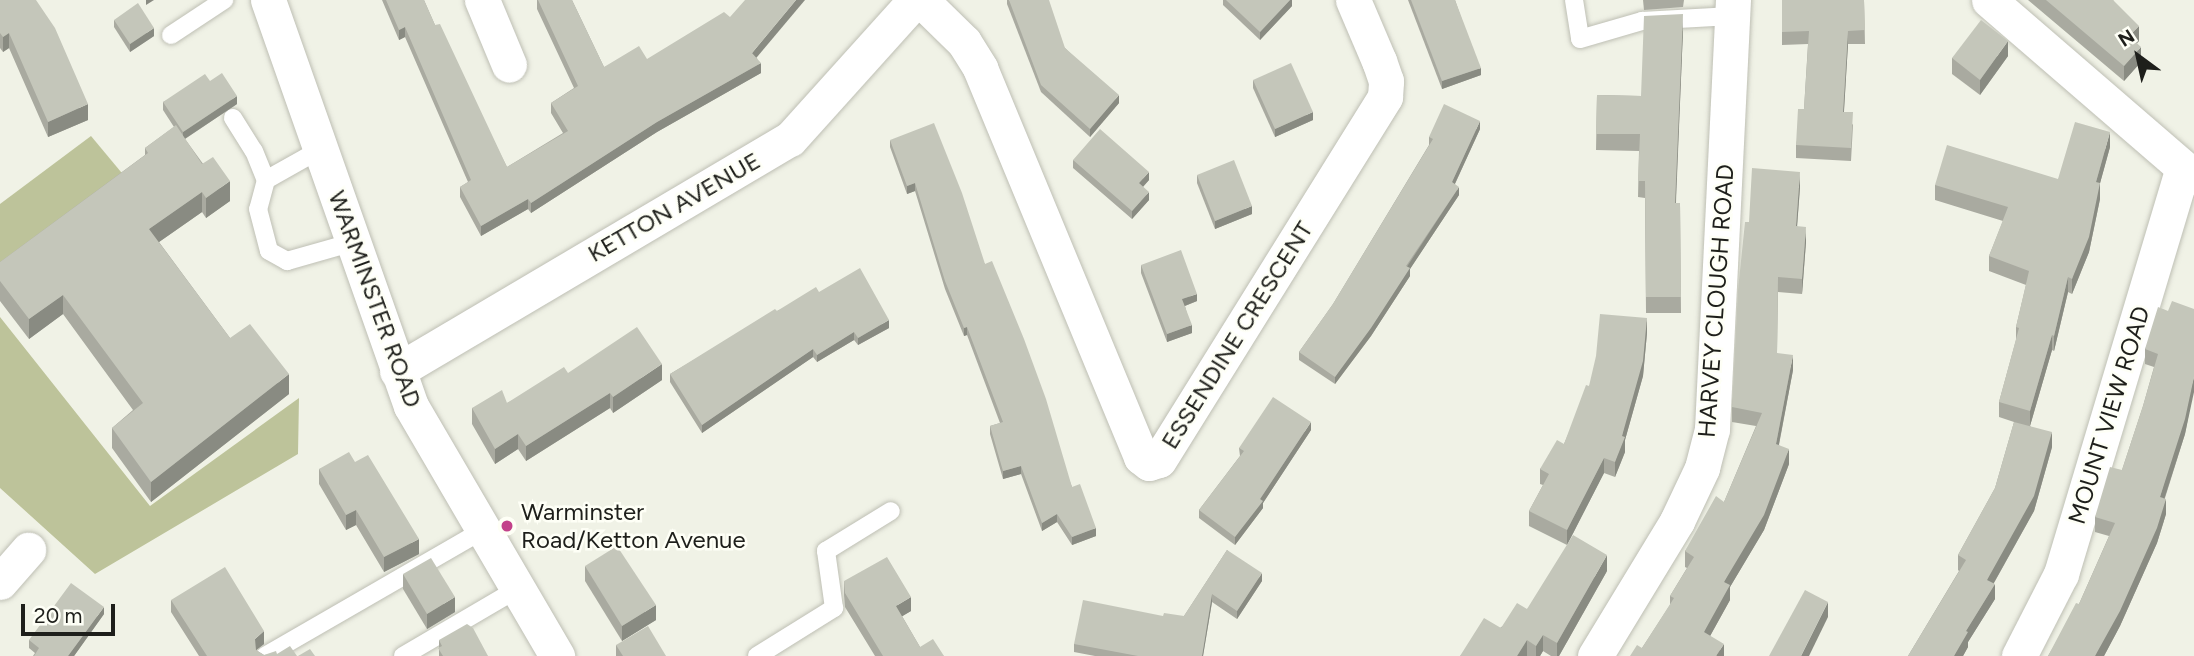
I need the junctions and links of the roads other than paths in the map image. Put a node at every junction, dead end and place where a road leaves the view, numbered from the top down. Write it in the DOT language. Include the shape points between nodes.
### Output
graph roads {
  1 [pos="224,0"];
  2 [pos="268,0"];
  3 [pos="482,0"];
  4 [pos="915,0"];
  5 [pos="922,0"];
  6 [pos="1353,0"];
  7 [pos="1574,0"];
  8 [pos="1989,0"];
  9 [pos="1732,8"];
  10 [pos="170,35"];
  11 [pos="509,65"];
  12 [pos="233,118"];
  13 [pos="321,149"];
  14 [pos="2189,172"];
  15 [pos="267,180"];
  16 [pos="354,242"];
  17 [pos="397,371"];
  18 [pos="891,511"];
  19 [pos="482,530"];
  20 [pos="28,550"];
  21 [pos="0,582"];
  22 [pos="517,589"];
  23 [pos="265,656"];
  24 [pos="403,656"];
  25 [pos="557,656"];
  26 [pos="757,656"];
  27 [pos="1595,656"];
  28 [pos="2019,656"];
  1 -- 10 [label="lane"];
  2 -- 13 [label="street, WARMINSTER ROAD"];
  3 -- 11 [label="street"];
  4 -- 17 [label="street, KETTON AVENUE" via="790,139"];
  5 -- 6 [label="street, ESSENDINE CRESCENT" via="964,42 979,68 1141,457 1149,463 1158,460 1385,97 1386,81"];
  7 -- 9 [label="lane" via="1580,39 1642,21"];
  8 -- 14 [label="street"];
  9 -- 27 [label="street, HARVEY CLOUGH ROAD" via="1712,429 1702,468 1677,521"];
  12 -- 15 [label="lane"];
  13 -- 15 [label="lane"];
  13 -- 16 [label="street, WARMINSTER ROAD"];
  14 -- 28 [label="street, MOUNT VIEW ROAD" via="2061,574"];
  15 -- 16 [label="lane" via="258,209 269,251 287,261"];
  16 -- 17 [label="street, WARMINSTER ROAD"];
  17 -- 19 [label="street, WARMINSTER ROAD" via="411,406"];
  18 -- 26 [label="lane" via="826,551 834,608"];
  19 -- 22 [label="street, WARMINSTER ROAD"];
  19 -- 23 [label="lane"];
  20 -- 21 [label="street"];
  22 -- 24 [label="lane"];
  22 -- 25 [label="street, WARMINSTER ROAD"];
}
